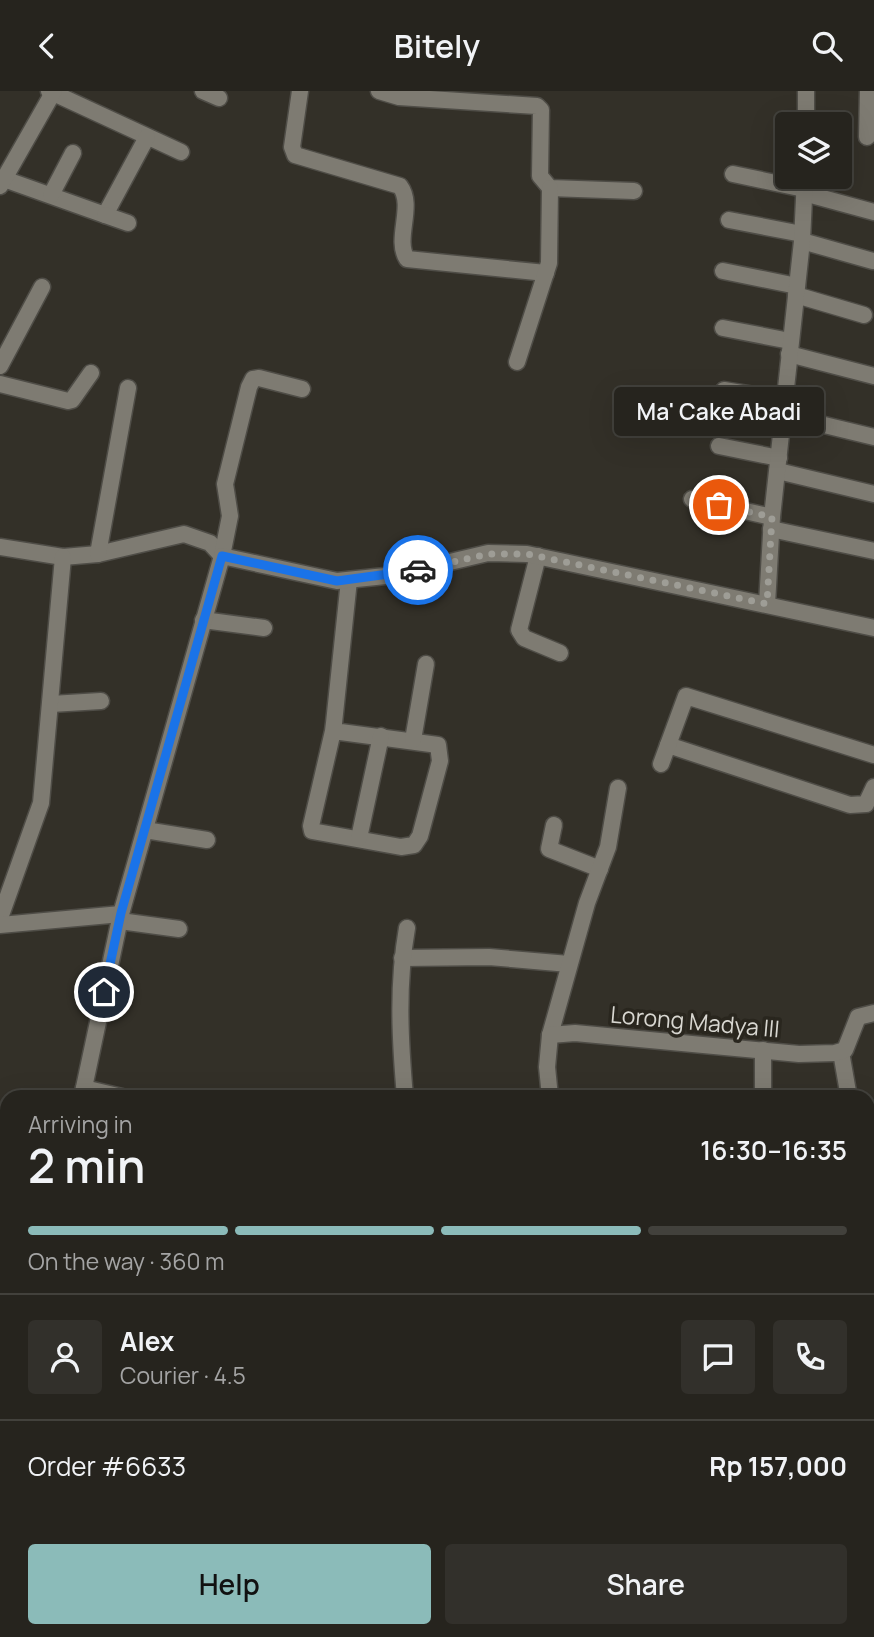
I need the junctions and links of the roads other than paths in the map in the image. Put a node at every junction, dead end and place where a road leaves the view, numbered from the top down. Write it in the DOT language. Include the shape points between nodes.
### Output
graph roads {
  1 [pos="203,91"];
  2 [pos="300,91"];
  3 [pos="379,91"];
  4 [pos="806,91"];
  5 [pos="868,91"];
  6 [pos="50,95"];
  7 [pos="219,98"];
  8 [pos="806,112"];
  9 [pos="867,137"];
  10 [pos="144,144"];
  11 [pos="181,152"];
  12 [pos="73,153"];
  13 [pos="733,174"];
  14 [pos="775,181"];
  15 [pos="2,183"];
  16 [pos="550,188"];
  17 [pos="804,189"];
  18 [pos="812,189"];
  19 [pos="634,191"];
  20 [pos="51,195"];
  21 [pos="874,212"];
  22 [pos="105,215"];
  23 [pos="729,220"];
  24 [pos="128,223"];
  25 [pos="802,237"];
  26 [pos="873,261"];
  27 [pos="723,271"];
  28 [pos="546,273"];
  29 [pos="42,287"];
  30 [pos="796,290"];
  31 [pos="864,315"];
  32 [pos="723,328"];
  33 [pos="790,348"];
  34 [pos="517,362"];
  35 [pos="0,366"];
  36 [pos="91,373"];
  37 [pos="874,376"];
  38 [pos="0,384"];
  39 [pos="128,388"];
  40 [pos="302,389"];
  41 [pos="724,390"];
  42 [pos="784,408"];
  43 [pos="874,437"];
  44 [pos="719,446"];
  45 [pos="779,465"];
  46 [pos="874,493"];
  47 [pos="692,499"];
  48 [pos="772,523"];
  49 [pos="0,547"];
  50 [pos="874,551"];
  51 [pos="98,554"];
  52 [pos="222,556"];
  53 [pos="538,556"];
  54 [pos="63,557"];
  55 [pos="349,580"];
  56 [pos="767,604"];
  57 [pos="203,620"];
  58 [pos="264,628"];
  59 [pos="874,628"];
  60 [pos="560,653"];
  61 [pos="426,664"];
  62 [pos="101,701"];
  63 [pos="51,704"];
  64 [pos="333,731"];
  65 [pos="382,736"];
  66 [pos="413,740"];
  67 [pos="668,745"];
  68 [pos="874,755"];
  69 [pos="661,764"];
  70 [pos="874,787"];
  71 [pos="618,788"];
  72 [pos="554,825"];
  73 [pos="145,830"];
  74 [pos="359,838"];
  75 [pos="207,840"];
  76 [pos="600,869"];
  77 [pos="120,917"];
  78 [pos="0,918"];
  79 [pos="0,925"];
  80 [pos="407,928"];
  81 [pos="179,929"];
  82 [pos="402,958"];
  83 [pos="569,964"];
  84 [pos="874,1013"];
  85 [pos="550,1035"];
  86 [pos="763,1050"];
  87 [pos="841,1052"];
  88 [pos="84,1090"];
  89 [pos="404,1090"];
  90 [pos="549,1090"];
  91 [pos="762,1090"];
  92 [pos="848,1090"];
  1 -- 7 [label="street"];
  2 -- 28 [label="street" via="292,148 295,155 400,185 405,196 403,247 407,259"];
  3 -- 16 [label="street" via="399,97 537,106 541,110 541,176"];
  4 -- 8 [label="street"];
  5 -- 9 [label="street"];
  6 -- 10 [label="street"];
  6 -- 15 [label="street"];
  10 -- 11 [label="street"];
  10 -- 22 [label="street"];
  12 -- 20 [label="street"];
  13 -- 14 [label="street"];
  15 -- 20 [label="street"];
  16 -- 19 [label="street"];
  16 -- 28 [label="street"];
  17 -- 25 [label="street"];
  18 -- 21 [label="street"];
  20 -- 22 [label="street"];
  22 -- 24 [label="street"];
  23 -- 25 [label="street"];
  25 -- 26 [label="street"];
  25 -- 30 [label="street"];
  27 -- 30 [label="street"];
  28 -- 34 [label="street"];
  29 -- 35 [label="street"];
  30 -- 31 [label="street"];
  30 -- 33 [label="street"];
  32 -- 33 [label="street"];
  33 -- 37 [label="street"];
  33 -- 42 [label="street"];
  36 -- 38 [label="street" via="68,401"];
  39 -- 51 [label="street"];
  40 -- 52 [label="street" via="259,378 249,387 225,484 230,516"];
  41 -- 42 [label="street"];
  42 -- 43 [label="street"];
  42 -- 45 [label="street"];
  44 -- 45 [label="street"];
  45 -- 46 [label="street"];
  45 -- 48 [label="street"];
  47 -- 48 [label="street"];
  48 -- 50 [label="street"];
  48 -- 56 [label="street"];
  49 -- 54 [label="street"];
  51 -- 52 [label="street" via="184,534 210,543"];
  51 -- 54 [label="street"];
  52 -- 55 [label="street"];
  52 -- 57 [label="street"];
  53 -- 55 [label="street" via="488,554 395,575"];
  53 -- 56 [label="street"];
  53 -- 60 [label="street" via="519,630 524,638"];
  54 -- 63 [label="street"];
  55 -- 64 [label="street"];
  56 -- 59 [label="street"];
  57 -- 58 [label="street"];
  57 -- 73 [label="street"];
  61 -- 66 [label="street"];
  62 -- 63 [label="street"];
  63 -- 78 [label="street" via="41,803"];
  64 -- 65 [label="street"];
  64 -- 74 [label="street" via="312,831"];
  65 -- 66 [label="street"];
  65 -- 74 [label="street"];
  66 -- 74 [label="street" via="435,743 440,749 420,836 414,845 401,847"];
  67 -- 68 [label="street" via="686,696"];
  67 -- 69 [label="street"];
  67 -- 70 [label="street" via="850,805 866,804"];
  71 -- 76 [label="street" via="617,809"];
  72 -- 76 [label="street" via="549,849"];
  73 -- 75 [label="street"];
  73 -- 77 [label="street"];
  76 -- 83 [label="street"];
  77 -- 79 [label="street"];
  77 -- 81 [label="street"];
  77 -- 88 [label="street"];
  80 -- 82 [label="street"];
  82 -- 83 [label="street" via="489,957"];
  82 -- 89 [label="street" via="399,1021"];
  83 -- 85 [label="street"];
  84 -- 87 [label="street" via="858,1017"];
  85 -- 86 [label="street, Lorong Madya III" via="575,1033"];
  85 -- 90 [label="street"];
  86 -- 87 [label="street, Lorong Madya III"];
  86 -- 91 [label="street"];
  87 -- 92 [label="street"];
}
